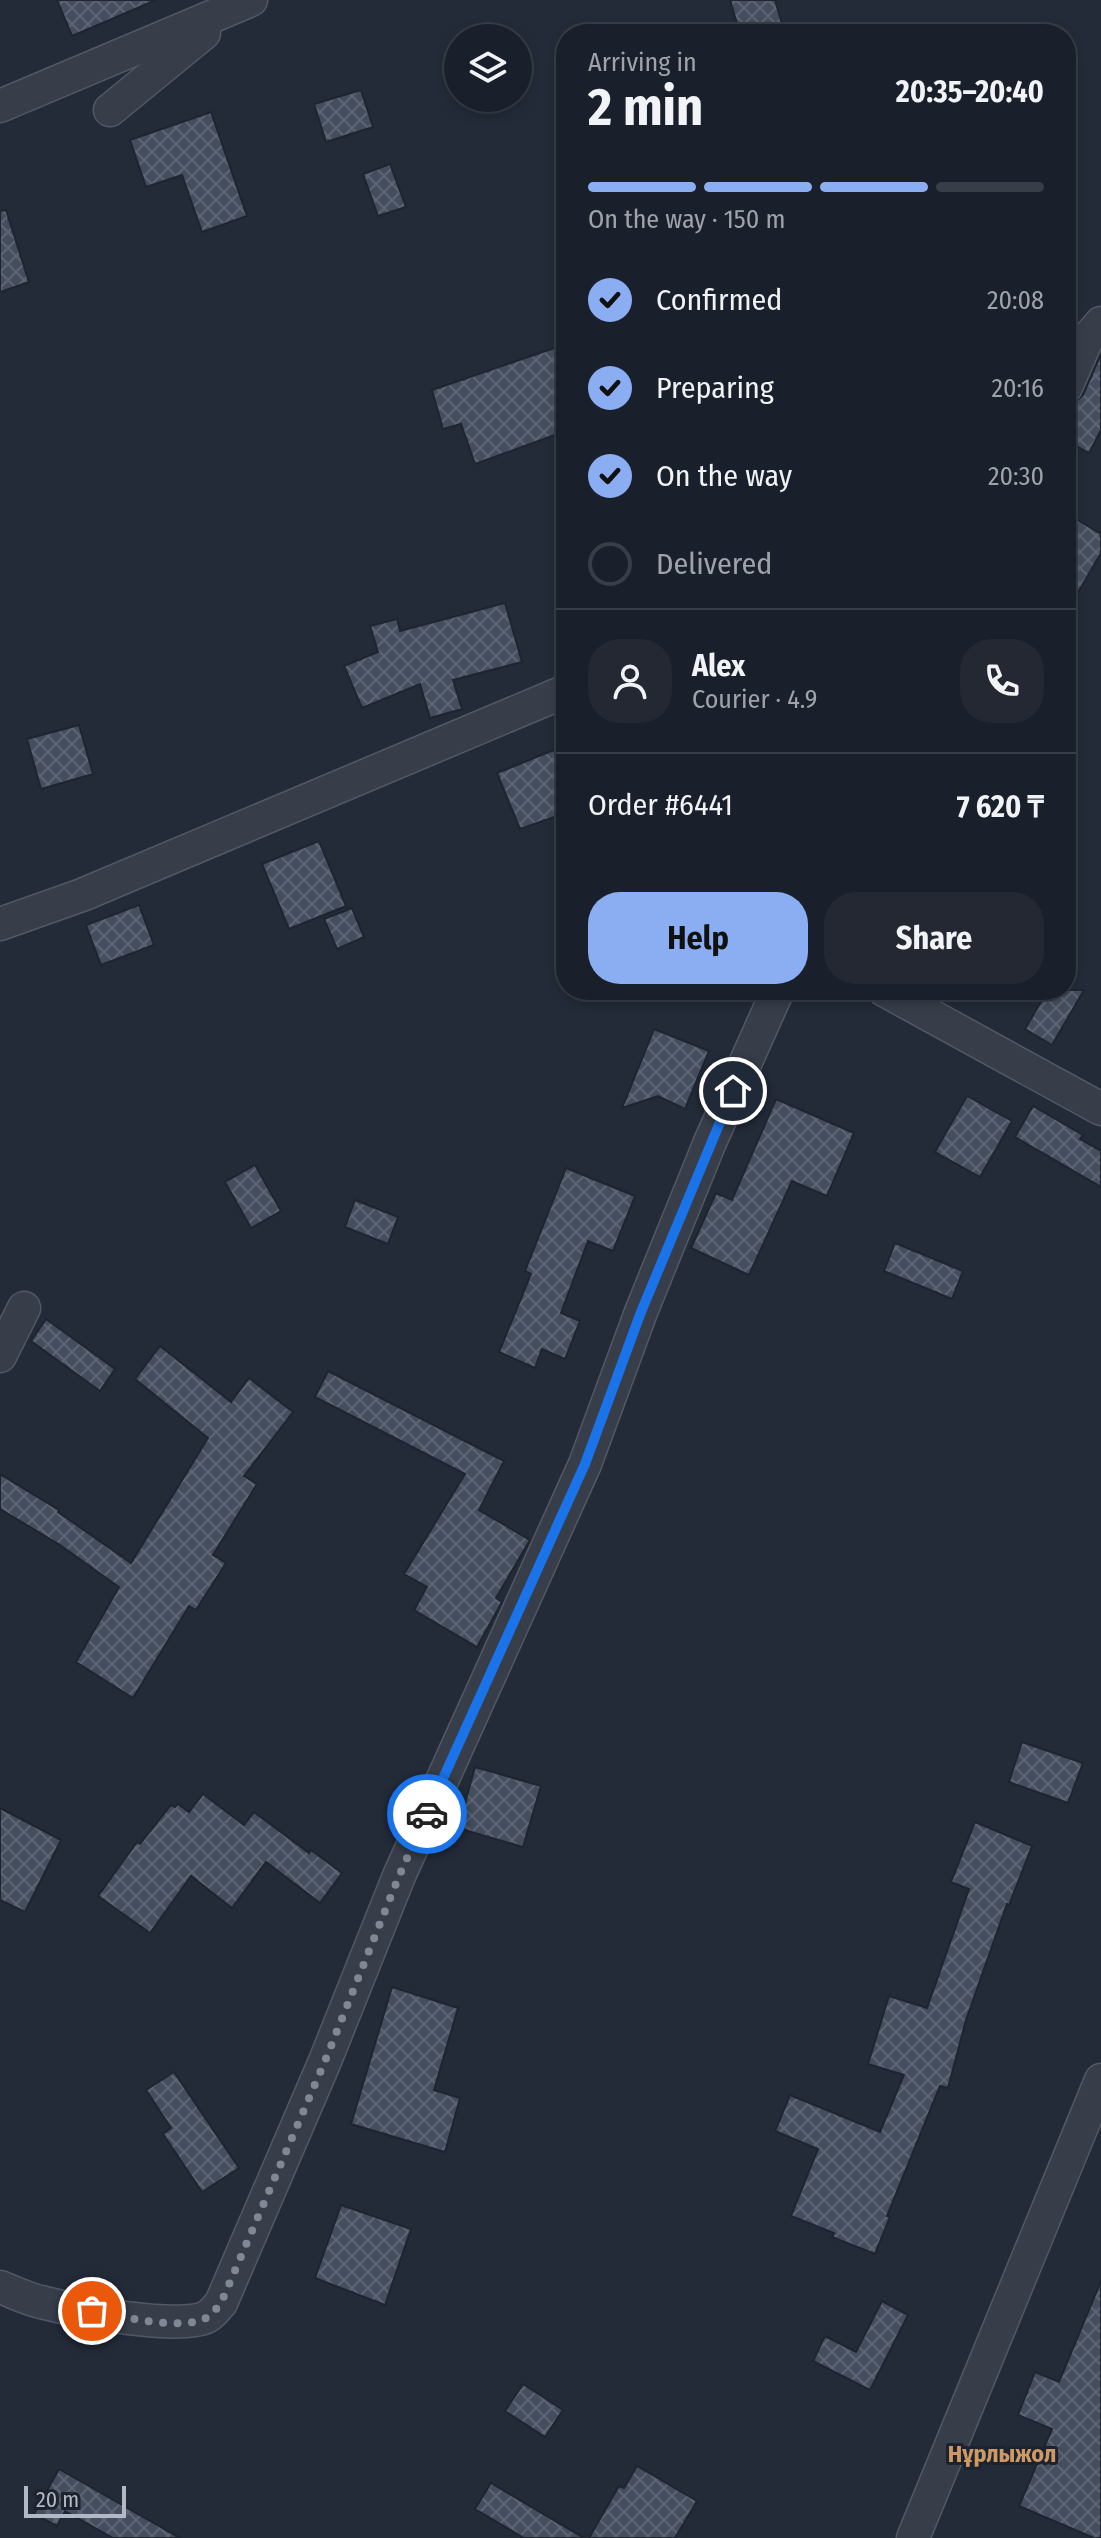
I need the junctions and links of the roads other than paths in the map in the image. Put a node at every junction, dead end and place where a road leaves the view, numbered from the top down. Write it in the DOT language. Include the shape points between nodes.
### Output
graph roads {
  1 [pos="246,2"];
  2 [pos="0,106"];
  3 [pos="110,110"];
  4 [pos="1101,323"];
  5 [pos="1076,364"];
  6 [pos="556,695"];
  7 [pos="0,924"];
  8 [pos="774,1000"];
  9 [pos="902,1000"];
  10 [pos="1101,1109"];
  11 [pos="24,1308"];
  12 [pos="0,1356"];
  13 [pos="1101,2080"];
  14 [pos="0,2287"];
  15 [pos="913,2538"];
  1 -- 2 [label="street"];
  1 -- 3 [label="street"];
  4 -- 5 [label="street"];
  6 -- 7 [label="street" via="82,895"];
  8 -- 14 [label="street" via="710,1142 585,1464 399,1876 221,2303 208,2317 190,2322 144,2320 39,2302"];
  9 -- 10 [label="street"];
  11 -- 12 [label="street"];
  13 -- 15 [label="street"];
}
